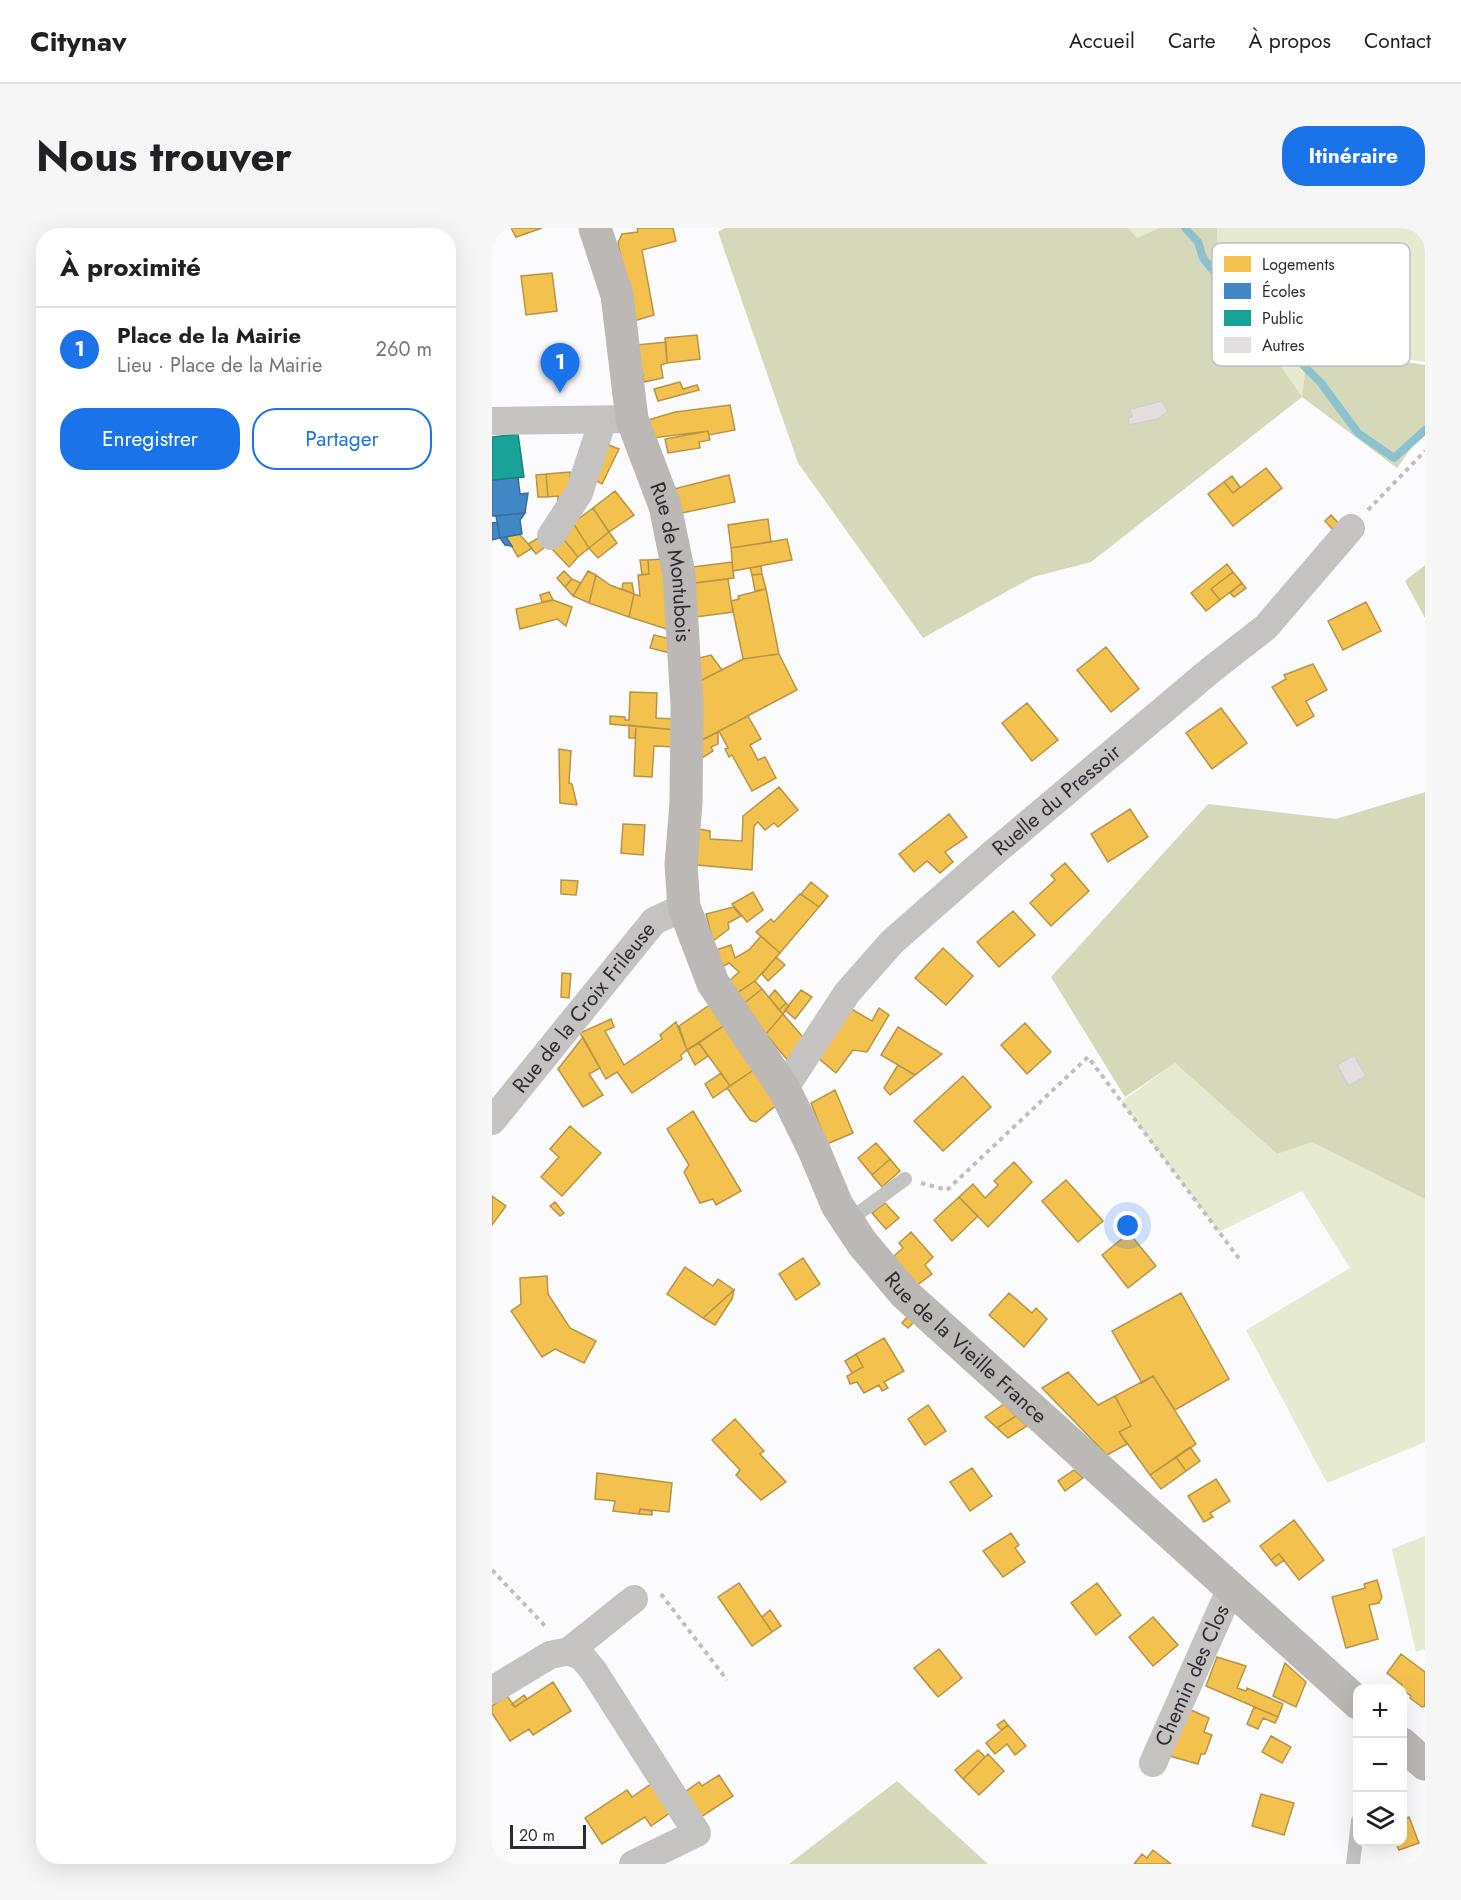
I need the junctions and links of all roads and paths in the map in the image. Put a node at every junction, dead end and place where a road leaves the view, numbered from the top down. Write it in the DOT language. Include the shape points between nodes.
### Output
graph roads {
  1 [pos="595,228"];
  2 [pos="618,419"];
  3 [pos="492,421"];
  4 [pos="1425,451"];
  5 [pos="1350,528"];
  6 [pos="552,536"];
  7 [pos="684,907"];
  8 [pos="784,1089"];
  9 [pos="492,1121"];
  10 [pos="905,1179"];
  11 [pos="848,1221"];
  12 [pos="1240,1260"];
  13 [pos="492,1570"];
  14 [pos="1231,1588"];
  15 [pos="634,1599"];
  16 [pos="569,1651"];
  17 [pos="727,1680"];
  18 [pos="492,1690"];
  19 [pos="1353,1698"];
  20 [pos="1407,1748"];
  21 [pos="1153,1762"];
  22 [pos="1425,1764"];
  23 [pos="1355,1846"];
  24 [pos="633,1864"];
  25 [pos="1353,1864"];
  1 -- 2 [label="street, Rue de Montubois" via="617,295"];
  2 -- 3 [label="street"];
  2 -- 6 [label="street"];
  2 -- 7 [label="street, Rue de Montubois" via="664,506 678,574 687,705 681,865"];
  4 -- 5 [label="path"];
  5 -- 8 [label="street, Ruelle du Pressoir" via="1266,627 1008,840 892,942 847,993"];
  7 -- 8 [label="street, Rue de la Vieille France" via="713,983"];
  7 -- 9 [label="street, Rue de la Croix Frileuse" via="654,921"];
  8 -- 11 [label="street, Rue de la Vieille France"];
  10 -- 11 [label="lane"];
  10 -- 12 [label="path" via="947,1190 1088,1057"];
  11 -- 14 [label="street, Rue de la Vieille France" via="905,1294"];
  13 -- 16 [label="path"];
  14 -- 19 [label="street, Rue de la Vieille France"];
  14 -- 21 [label="street, Chemin des Clos"];
  15 -- 16 [label="street"];
  15 -- 17 [label="path" via="656,1587"];
  16 -- 18 [label="street" via="550,1655"];
  16 -- 24 [label="street" via="582,1657 593,1670 697,1833"];
  20 -- 22 [label="street"];
  23 -- 25 [label="lane"];
}
